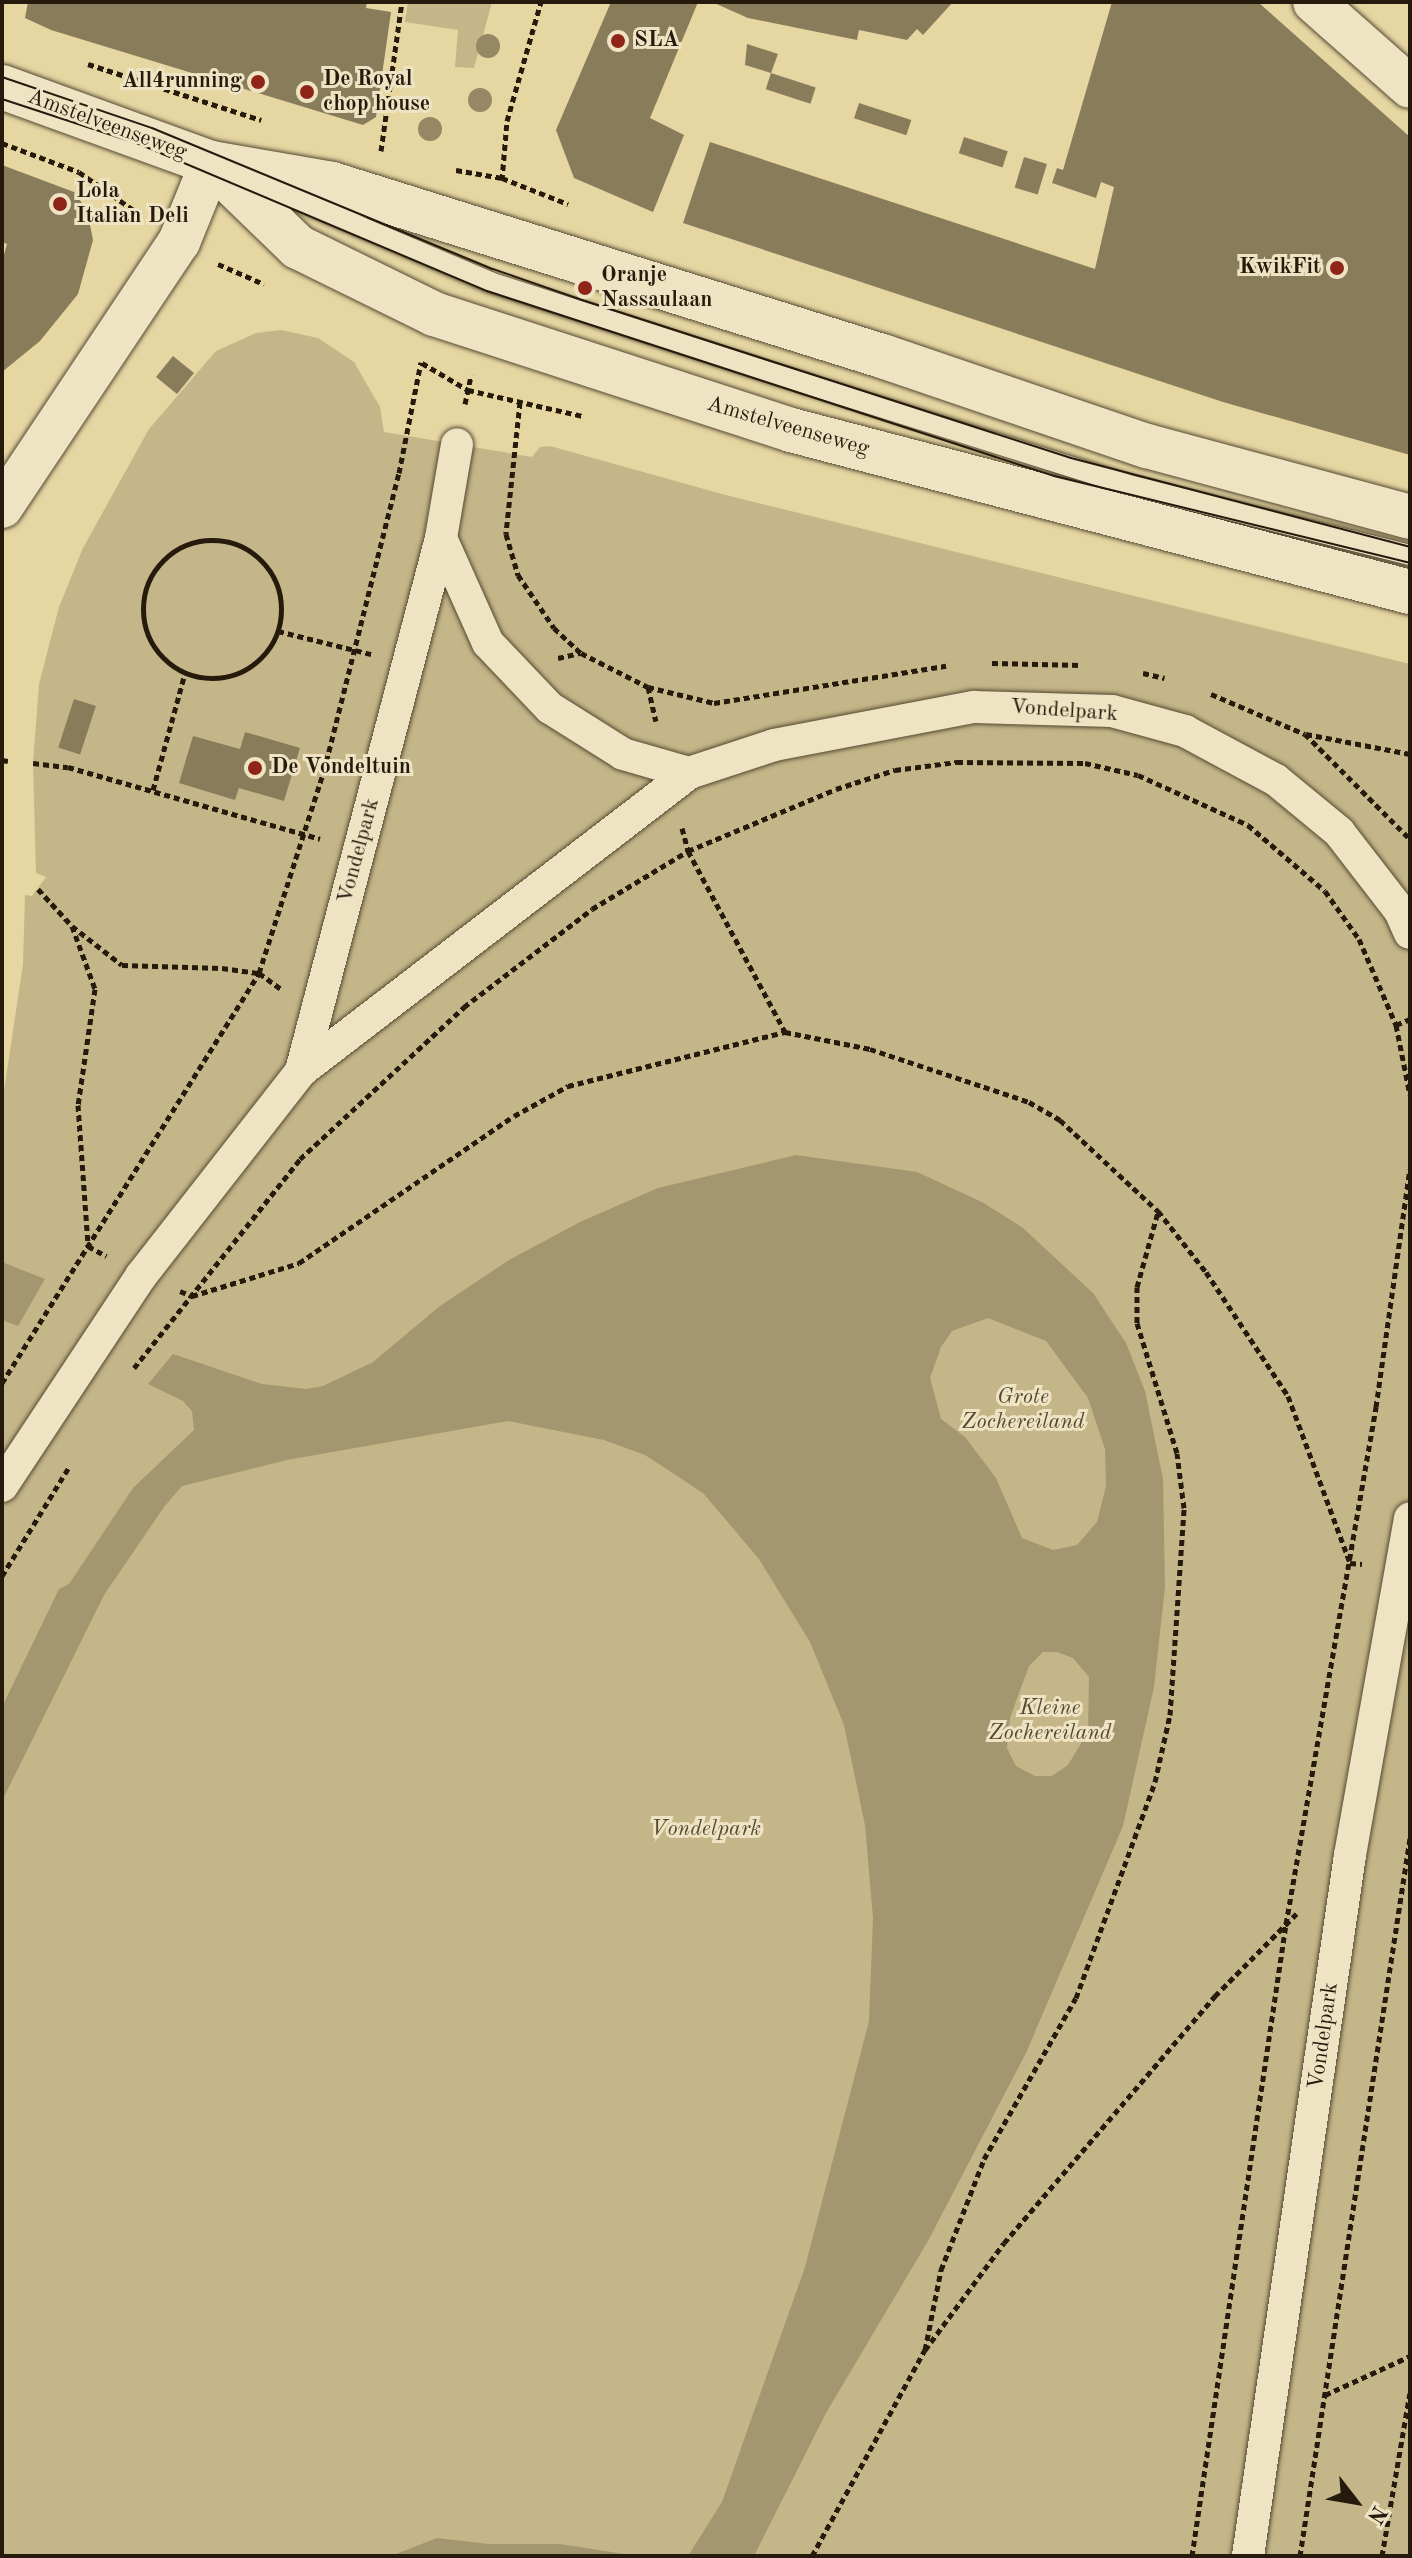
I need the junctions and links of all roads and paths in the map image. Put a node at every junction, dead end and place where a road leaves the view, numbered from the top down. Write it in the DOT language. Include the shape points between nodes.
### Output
graph roads {
  1 [pos="402,2"];
  2 [pos="541,2"];
  3 [pos="1314,2"];
  4 [pos="2,87"];
  5 [pos="1410,87"];
  6 [pos="2,143"];
  7 [pos="211,163"];
  8 [pos="502,178"];
  9 [pos="373,197"];
  10 [pos="179,242"];
  11 [pos="421,362"];
  12 [pos="468,390"];
  13 [pos="457,444"];
  14 [pos="2,507"];
  15 [pos="1410,517"];
  16 [pos="441,538"];
  17 [pos="1410,555"];
  18 [pos="1410,592"];
  19 [pos="278,631"];
  20 [pos="341,646"];
  21 [pos="185,673"];
  22 [pos="648,687"];
  23 [pos="1410,754"];
  24 [pos="33,763"];
  25 [pos="689,773"];
  26 [pos="153,790"];
  27 [pos="293,831"];
  28 [pos="1410,839"];
  29 [pos="688,851"];
  30 [pos="38,889"];
  31 [pos="72,926"];
  32 [pos="1410,933"];
  33 [pos="259,973"];
  34 [pos="1410,1019"];
  35 [pos="1396,1025"];
  36 [pos="785,1032"];
  37 [pos="301,1071"];
  38 [pos="1410,1083"];
  39 [pos="1410,1095"];
  40 [pos="1410,1169"];
  41 [pos="1158,1211"];
  42 [pos="88,1246"];
  43 [pos="192,1296"];
  44 [pos="128,1378"];
  45 [pos="2,1383"];
  46 [pos="77,1454"];
  47 [pos="2,1486"];
  48 [pos="1410,1518"];
  49 [pos="1350,1563"];
  50 [pos="2,1576"];
  51 [pos="1410,1838"];
  52 [pos="1350,1855"];
  53 [pos="1286,1924"];
  54 [pos="925,2350"];
  55 [pos="1410,2356"];
  56 [pos="1410,2393"];
  57 [pos="1325,2395"];
  58 [pos="812,2556"];
  59 [pos="1192,2556"];
  60 [pos="1248,2556"];
  61 [pos="1300,2556"];
  62 [pos="1382,2556"];
  1 -- 9 [label="path"];
  2 -- 8 [label="path" via="507,121"];
  3 -- 5 [label="street"];
  4 -- 7 [label="main road, Amstelveenseweg"];
  6 -- 10 [label="path" via="79,172"];
  7 -- 9 [label="main road, Amstelveenseweg" via="332,184"];
  7 -- 10 [label="street"];
  7 -- 17 [label="lane, Amstelveenseweg" via="490,282 1125,484"];
  7 -- 18 [label="main road, Amstelveenseweg" via="298,247 445,318 791,430"];
  9 -- 15 [label="main road, Amstelveenseweg" via="885,357 1147,446"];
  10 -- 14 [label="street"];
  11 -- 33 [label="path" via="399,473 324,771"];
  12 -- 22 [label="path" via="520,402 506,534 518,575 554,628 581,653"];
  13 -- 16 [label="street, Vondelpark"];
  16 -- 25 [label="street" via="488,643 550,708 623,754"];
  16 -- 37 [label="street, Vondelpark"];
  19 -- 20 [label="path"];
  19 -- 21 [label="path" via="268,650 233,676 211,679"];
  19 -- 21 [label="path" via="282,607 265,563 223,540 199,540 177,549 158,565 142,607 155,649"];
  21 -- 26 [label="path"];
  23 -- 28 [label="path" via="1305,734"];
  24 -- 26 [label="path"];
  25 -- 32 [label="street, Vondelpark" via="774,745 974,707 1112,711 1185,731 1276,780 1339,832 1400,911"];
  25 -- 37 [label="street, Vondelpark"];
  26 -- 27 [label="path"];
  29 -- 35 [label="path" via="895,770 1022,760 1085,763 1138,775 1248,825 1325,891 1359,939"];
  29 -- 36 [label="path"];
  29 -- 43 [label="path" via="592,909 464,1007 392,1071 300,1159"];
  30 -- 31 [label="path"];
  31 -- 33 [label="path" via="122,965"];
  31 -- 42 [label="path" via="95,989 78,1105"];
  33 -- 42 [label="path"];
  34 -- 35 [label="path"];
  35 -- 38 [label="path"];
  36 -- 41 [label="path" via="870,1049 1029,1102 1060,1120"];
  36 -- 43 [label="path" via="568,1086 514,1116 299,1263"];
  37 -- 47 [label="street, Vondelpark" via="141,1276"];
  38 -- 39 [label="path"];
  40 -- 49 [label="path"];
  41 -- 49 [label="path" via="1206,1272 1288,1396"];
  41 -- 54 [label="path" via="1137,1287 1137,1323 1177,1453 1184,1508 1170,1715 1155,1782 1076,1998 973,2187 941,2270"];
  42 -- 45 [label="path"];
  43 -- 44 [label="path"];
  46 -- 50 [label="path"];
  48 -- 52 [label="street, Vondelpark"];
  49 -- 53 [label="path"];
  51 -- 57 [label="path"];
  52 -- 53 [label="path"];
  52 -- 60 [label="street, Vondelpark"];
  53 -- 54 [label="path" via="1215,1996 1004,2243"];
  53 -- 59 [label="path"];
  54 -- 58 [label="path"];
  55 -- 57 [label="path"];
  56 -- 62 [label="path"];
  57 -- 61 [label="path"];
}
